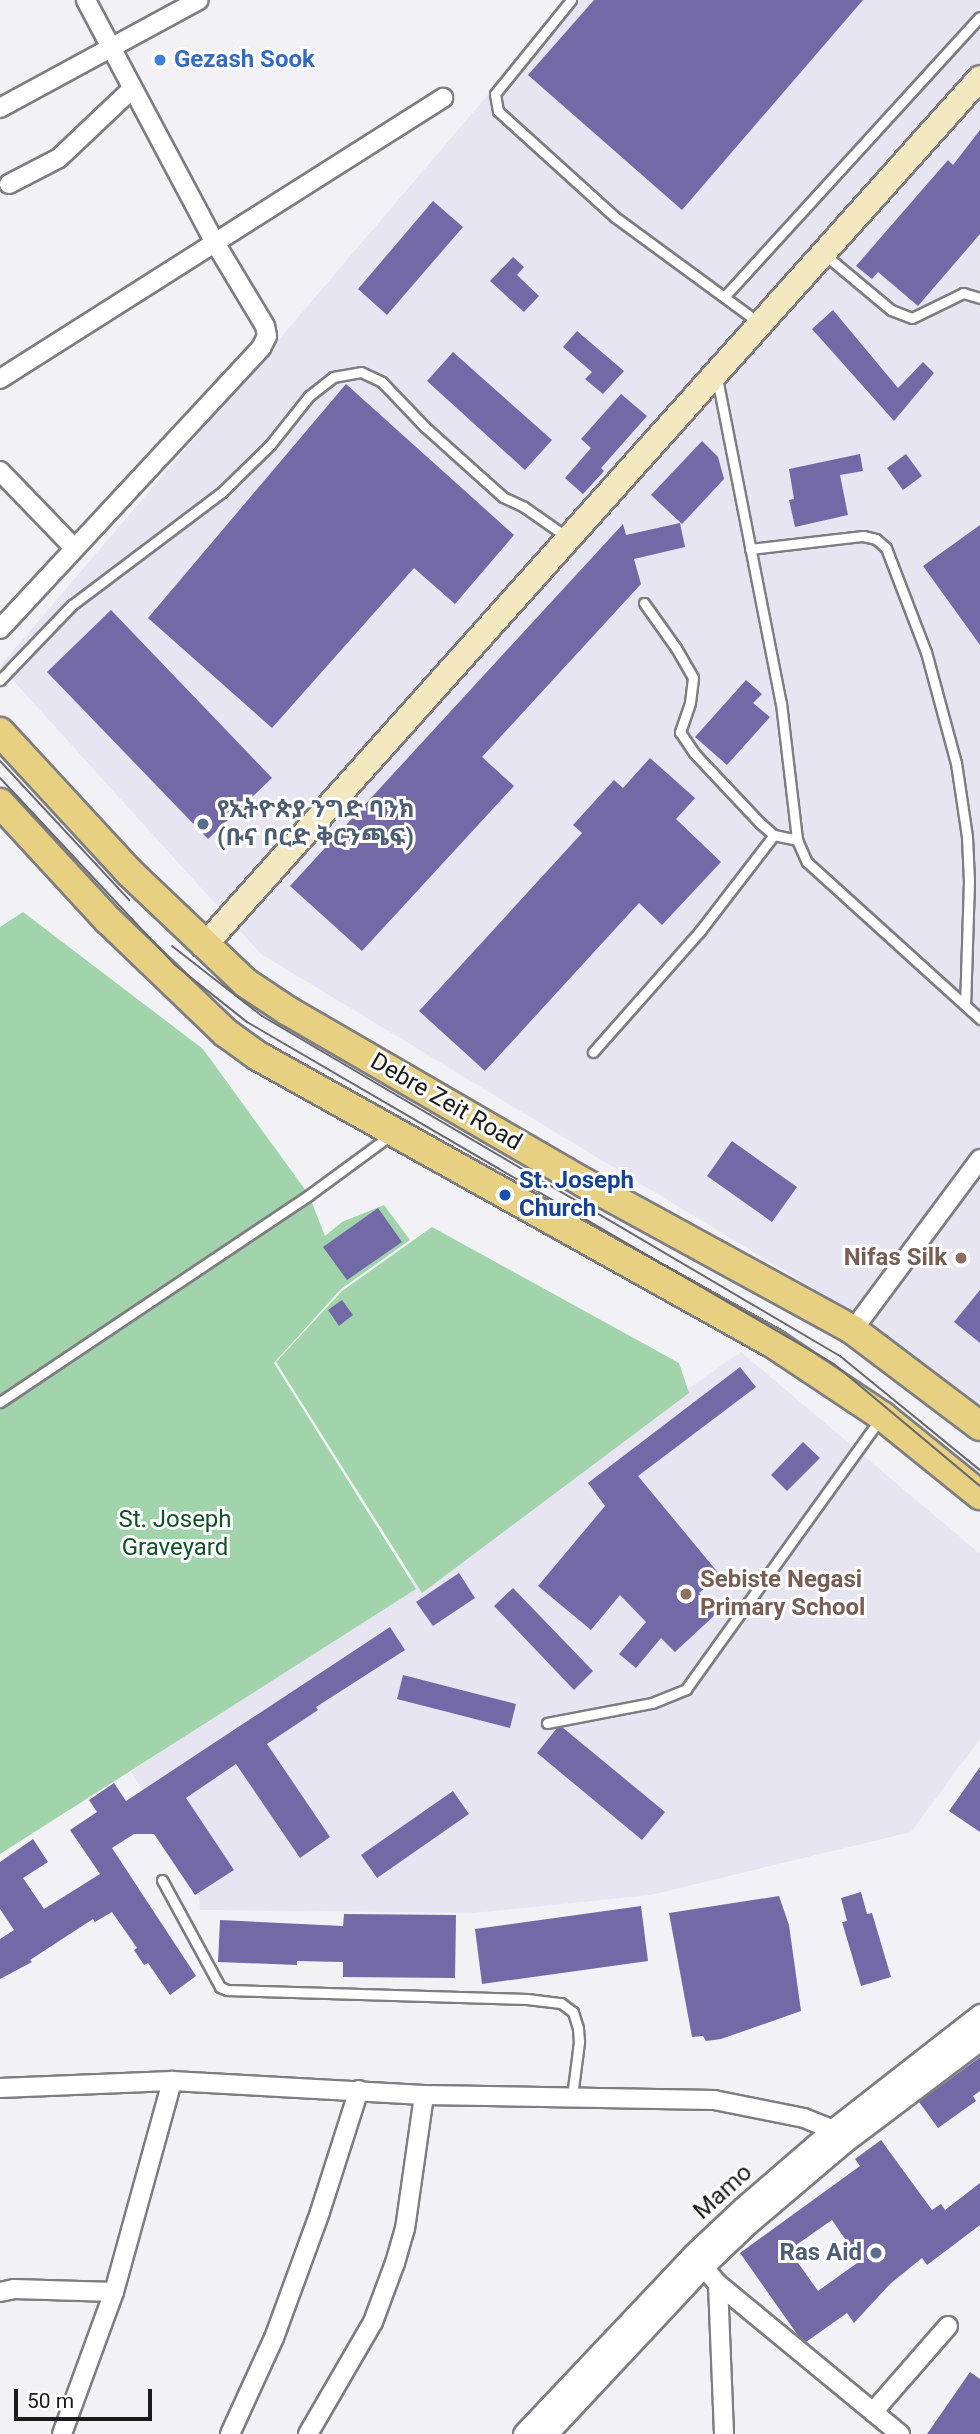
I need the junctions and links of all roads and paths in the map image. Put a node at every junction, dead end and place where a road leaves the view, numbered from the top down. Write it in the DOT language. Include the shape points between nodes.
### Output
graph roads {
  1 [pos="86,0"];
  2 [pos="199,0"];
  3 [pos="571,0"];
  4 [pos="980,17"];
  5 [pos="110,49"];
  6 [pos="980,78"];
  7 [pos="132,89"];
  8 [pos="443,98"];
  9 [pos="0,108"];
  10 [pos="9,184"];
  11 [pos="214,241"];
  12 [pos="822,253"];
  13 [pos="724,297"];
  14 [pos="980,298"];
  15 [pos="759,323"];
  16 [pos="716,373"];
  17 [pos="0,379"];
  18 [pos="0,471"];
  19 [pos="567,538"];
  20 [pos="74,548"];
  21 [pos="750,549"];
  22 [pos="644,603"];
  23 [pos="0,629"];
  24 [pos="0,680"];
  25 [pos="0,732"];
  26 [pos="0,803"];
  27 [pos="774,835"];
  28 [pos="797,840"];
  29 [pos="204,946"];
  30 [pos="965,1005"];
  31 [pos="980,1019"];
  32 [pos="593,1052"];
  33 [pos="397,1131"];
  34 [pos="980,1159"];
  35 [pos="853,1330"];
  36 [pos="0,1402"];
  37 [pos="882,1416"];
  38 [pos="980,1426"];
  39 [pos="980,1495"];
  40 [pos="547,1723"];
  41 [pos="162,1880"];
  42 [pos="980,2015"];
  43 [pos="980,2039"];
  44 [pos="172,2081"];
  45 [pos="0,2088"];
  46 [pos="359,2091"];
  47 [pos="424,2095"];
  48 [pos="572,2097"];
  49 [pos="839,2135"];
  50 [pos="699,2260"];
  51 [pos="718,2284"];
  52 [pos="0,2292"];
  53 [pos="114,2292"];
  54 [pos="948,2326"];
  55 [pos="873,2412"];
  56 [pos="62,2434"];
  57 [pos="230,2434"];
  58 [pos="308,2434"];
  59 [pos="524,2434"];
  60 [pos="546,2434"];
  61 [pos="724,2434"];
  62 [pos="900,2434"];
  1 -- 5 [label="street"];
  2 -- 5 [label="street"];
  3 -- 13 [label="lane" via="495,94 498,111 615,217"];
  4 -- 13 [label="lane"];
  5 -- 7 [label="street"];
  5 -- 9 [label="street"];
  6 -- 12 [label="main road"];
  7 -- 10 [label="street" via="59,158"];
  7 -- 11 [label="street"];
  8 -- 11 [label="street"];
  11 -- 17 [label="street"];
  11 -- 20 [label="street" via="267,336 261,348"];
  12 -- 14 [label="lane" via="891,310 912,318 963,293"];
  12 -- 15 [label="main road"];
  13 -- 15 [label="lane"];
  15 -- 16 [label="main road"];
  16 -- 19 [label="main road"];
  16 -- 21 [label="lane"];
  18 -- 20 [label="street"];
  19 -- 24 [label="lane" via="503,498 383,382 360,372 333,377 309,396 270,445 222,492 72,605"];
  19 -- 29 [label="main road"];
  20 -- 23 [label="street"];
  21 -- 28 [label="lane" via="780,703"];
  21 -- 30 [label="lane" via="863,536 886,548 926,652 956,763 969,881"];
  22 -- 27 [label="lane" via="692,678 680,732 694,753"];
  25 -- 29 [label="main road, Debre Zeit Road"];
  26 -- 33 [label="main road, Debre Zeit Road" via="108,920 226,1033 258,1056"];
  27 -- 28 [label="lane"];
  27 -- 32 [label="lane" via="700,931"];
  28 -- 30 [label="lane" via="807,862"];
  29 -- 35 [label="main road, Debre Zeit Road" via="246,983 288,1011"];
  30 -- 31 [label="lane"];
  33 -- 36 [label="lane"];
  33 -- 37 [label="main road, Debre Zeit Road" via="774,1344"];
  34 -- 35 [label="street"];
  35 -- 38 [label="main road, Debre Zeit Road"];
  37 -- 39 [label="main road, Debre Zeit Road"];
  37 -- 40 [label="lane" via="686,1689 652,1703"];
  41 -- 48 [label="lane" via="220,1987 227,1990 561,2003 573,2012 578,2028"];
  42 -- 49 [label="street, Mamo"];
  43 -- 49 [label="street"];
  44 -- 45 [label="street"];
  44 -- 46 [label="street"];
  44 -- 53 [label="street"];
  46 -- 47 [label="street"];
  46 -- 57 [label="street" via="274,2339"];
  47 -- 48 [label="street"];
  47 -- 58 [label="street" via="405,2229 395,2263 373,2322"];
  48 -- 49 [label="street" via="714,2100 764,2108"];
  49 -- 50 [label="street, Mamo"];
  50 -- 51 [label="street"];
  50 -- 59 [label="street, Mamo"];
  50 -- 60 [label="street"];
  51 -- 55 [label="street"];
  51 -- 61 [label="street"];
  52 -- 53 [label="street"];
  53 -- 56 [label="street"];
  54 -- 55 [label="street"];
  55 -- 62 [label="street"];
}
